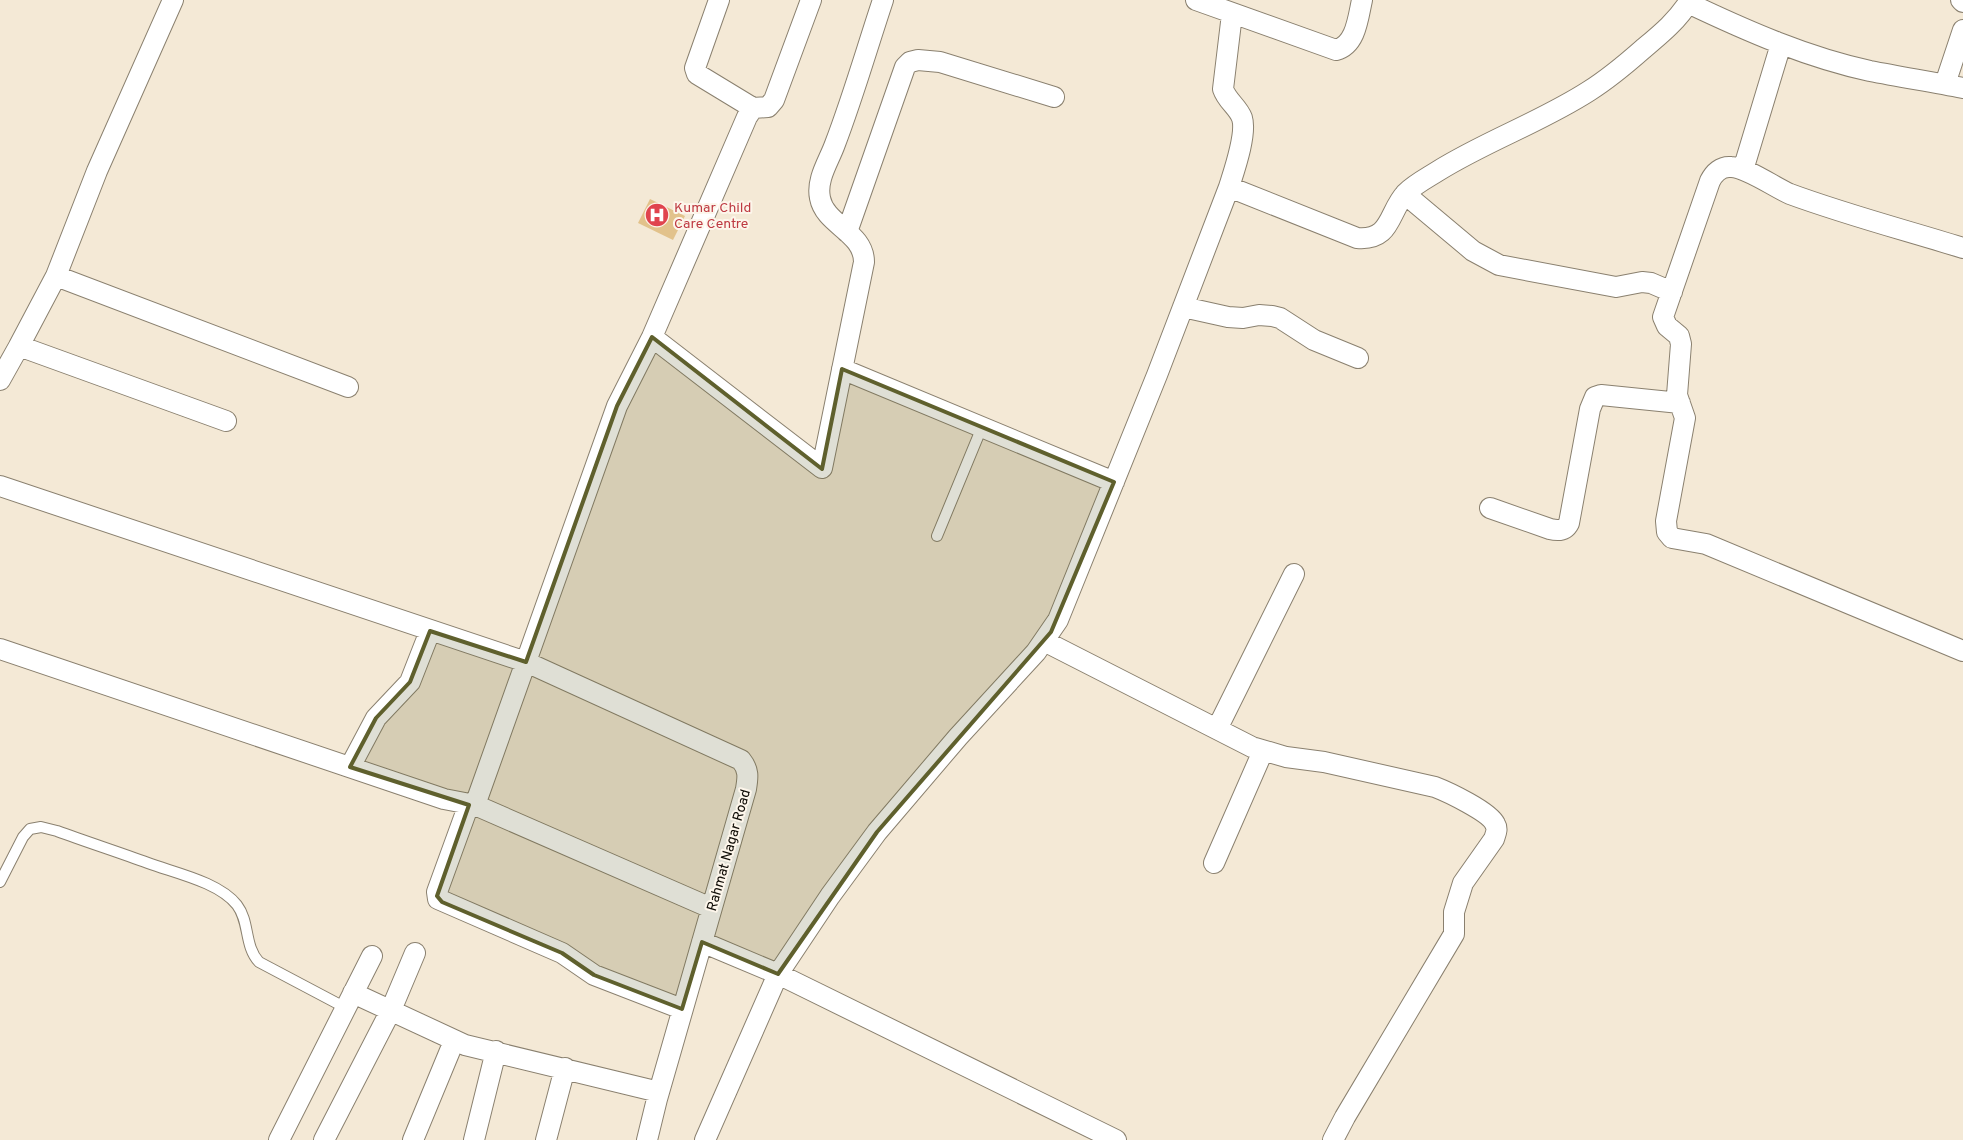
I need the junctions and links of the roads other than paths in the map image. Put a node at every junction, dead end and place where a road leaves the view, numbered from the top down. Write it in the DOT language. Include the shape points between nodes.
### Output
graph roads {
  1 [pos="173,0"];
  2 [pos="719,0"];
  3 [pos="811,0"];
  4 [pos="883,0"];
  5 [pos="1196,0"];
  6 [pos="1362,0"];
  7 [pos="1689,2"];
  8 [pos="1232,14"];
  9 [pos="1963,30"];
  10 [pos="1781,44"];
  11 [pos="1954,86"];
  12 [pos="1054,97"];
  13 [pos="753,108"];
  14 [pos="1743,170"];
  15 [pos="1229,187"];
  16 [pos="1405,194"];
  17 [pos="847,232"];
  18 [pos="1963,248"];
  19 [pos="56,276"];
  20 [pos="1672,292"];
  21 [pos="1183,306"];
  22 [pos="652,336"];
  23 [pos="19,346"];
  24 [pos="1358,358"];
  25 [pos="842,369"];
  26 [pos="0,380"];
  27 [pos="348,387"];
  28 [pos="1680,404"];
  29 [pos="226,421"];
  30 [pos="982,428"];
  31 [pos="1114,482"];
  32 [pos="0,486"];
  33 [pos="1490,508"];
  34 [pos="937,536"];
  35 [pos="1294,574"];
  36 [pos="430,631"];
  37 [pos="1044,641"];
  38 [pos="0,649"];
  39 [pos="1963,650"];
  40 [pos="526,662"];
  41 [pos="1217,729"];
  42 [pos="1263,751"];
  43 [pos="350,768"];
  44 [pos="472,804"];
  45 [pos="1214,863"];
  46 [pos="0,882"];
  47 [pos="711,908"];
  48 [pos="702,942"];
  49 [pos="415,953"];
  50 [pos="372,956"];
  51 [pos="778,974"];
  52 [pos="350,1000"];
  53 [pos="682,1009"];
  54 [pos="390,1010"];
  55 [pos="454,1041"];
  56 [pos="496,1051"];
  57 [pos="564,1068"];
  58 [pos="659,1092"];
  59 [pos="279,1140"];
  60 [pos="324,1140"];
  61 [pos="413,1140"];
  62 [pos="474,1140"];
  63 [pos="546,1140"];
  64 [pos="647,1140"];
  65 [pos="705,1140"];
  66 [pos="1116,1140"];
  67 [pos="1333,1140"];
  1 -- 19 [label="street" via="104,155"];
  2 -- 13 [label="street" via="695,68 697,74"];
  3 -- 13 [label="street" via="774,100 768,107"];
  4 -- 17 [label="street" via="820,182 821,204"];
  5 -- 8 [label="street"];
  6 -- 8 [label="street" via="1353,36 1344,48 1336,50"];
  7 -- 10 [label="street"];
  7 -- 16 [label="street" via="1671,25 1589,91 1445,167"];
  8 -- 15 [label="street" via="1223,89 1242,119 1242,130"];
  9 -- 11 [label="street"];
  10 -- 11 [label="street" via="1870,71"];
  10 -- 14 [label="street"];
  12 -- 17 [label="street" via="940,62 910,62 905,67"];
  13 -- 22 [label="street"];
  14 -- 18 [label="street" via="1816,203"];
  14 -- 20 [label="street" via="1731,167 1714,173"];
  15 -- 16 [label="street" via="1366,239 1376,237 1383,230"];
  15 -- 21 [label="street"];
  16 -- 20 [label="street" via="1473,251 1499,265 1616,287 1652,283"];
  17 -- 25 [label="street" via="861,247 864,262"];
  19 -- 23 [label="street"];
  19 -- 27 [label="street"];
  20 -- 28 [label="street" via="1663,317 1667,326 1679,336 1681,344 1677,395"];
  21 -- 24 [label="street" via="1228,317 1259,315 1280,318 1314,340"];
  21 -- 31 [label="street"];
  22 -- 25 [label="street" via="822,468"];
  22 -- 40 [label="street" via="617,406"];
  23 -- 26 [label="street"];
  23 -- 29 [label="street"];
  25 -- 30 [label="street"];
  28 -- 33 [label="street" via="1601,395 1595,398 1590,408 1569,523 1564,529 1550,530"];
  28 -- 39 [label="street" via="1685,418 1666,521 1667,532 1672,538 1706,544"];
  30 -- 31 [label="street"];
  30 -- 34 [label="lane"];
  31 -- 37 [label="street" via="1058,620"];
  32 -- 36 [label="street"];
  35 -- 41 [label="street"];
  36 -- 40 [label="street"];
  36 -- 43 [label="street" via="410,682 376,718"];
  37 -- 41 [label="street"];
  37 -- 51 [label="street" via="877,832"];
  38 -- 43 [label="street"];
  40 -- 44 [label="street"];
  40 -- 47 [label="street, Rahmat Nagar Road" via="734,756 747,767 746,789"];
  41 -- 42 [label="street"];
  42 -- 45 [label="street"];
  42 -- 67 [label="street" via="1435,787 1492,819 1497,831 1463,883 1454,912 1454,934"];
  43 -- 44 [label="street" via="444,799"];
  44 -- 47 [label="street"];
  44 -- 53 [label="street" via="437,892 438,900 554,950 594,975"];
  46 -- 52 [label="lane" via="30,829 41,828 66,834 211,885 238,906 249,946 259,962"];
  47 -- 48 [label="street, Rahmat Nagar Road"];
  48 -- 51 [label="street"];
  48 -- 53 [label="street, Rahmat Nagar Road"];
  49 -- 54 [label="street"];
  50 -- 52 [label="street"];
  51 -- 65 [label="street"];
  51 -- 66 [label="street"];
  52 -- 54 [label="street"];
  52 -- 59 [label="street"];
  53 -- 58 [label="street, Rahmat Nagar Road"];
  54 -- 55 [label="street"];
  54 -- 60 [label="street"];
  55 -- 56 [label="street"];
  55 -- 61 [label="street"];
  56 -- 57 [label="street"];
  56 -- 62 [label="street"];
  57 -- 58 [label="street"];
  57 -- 63 [label="street"];
  58 -- 64 [label="street, Rahmat Nagar Road"];
}
